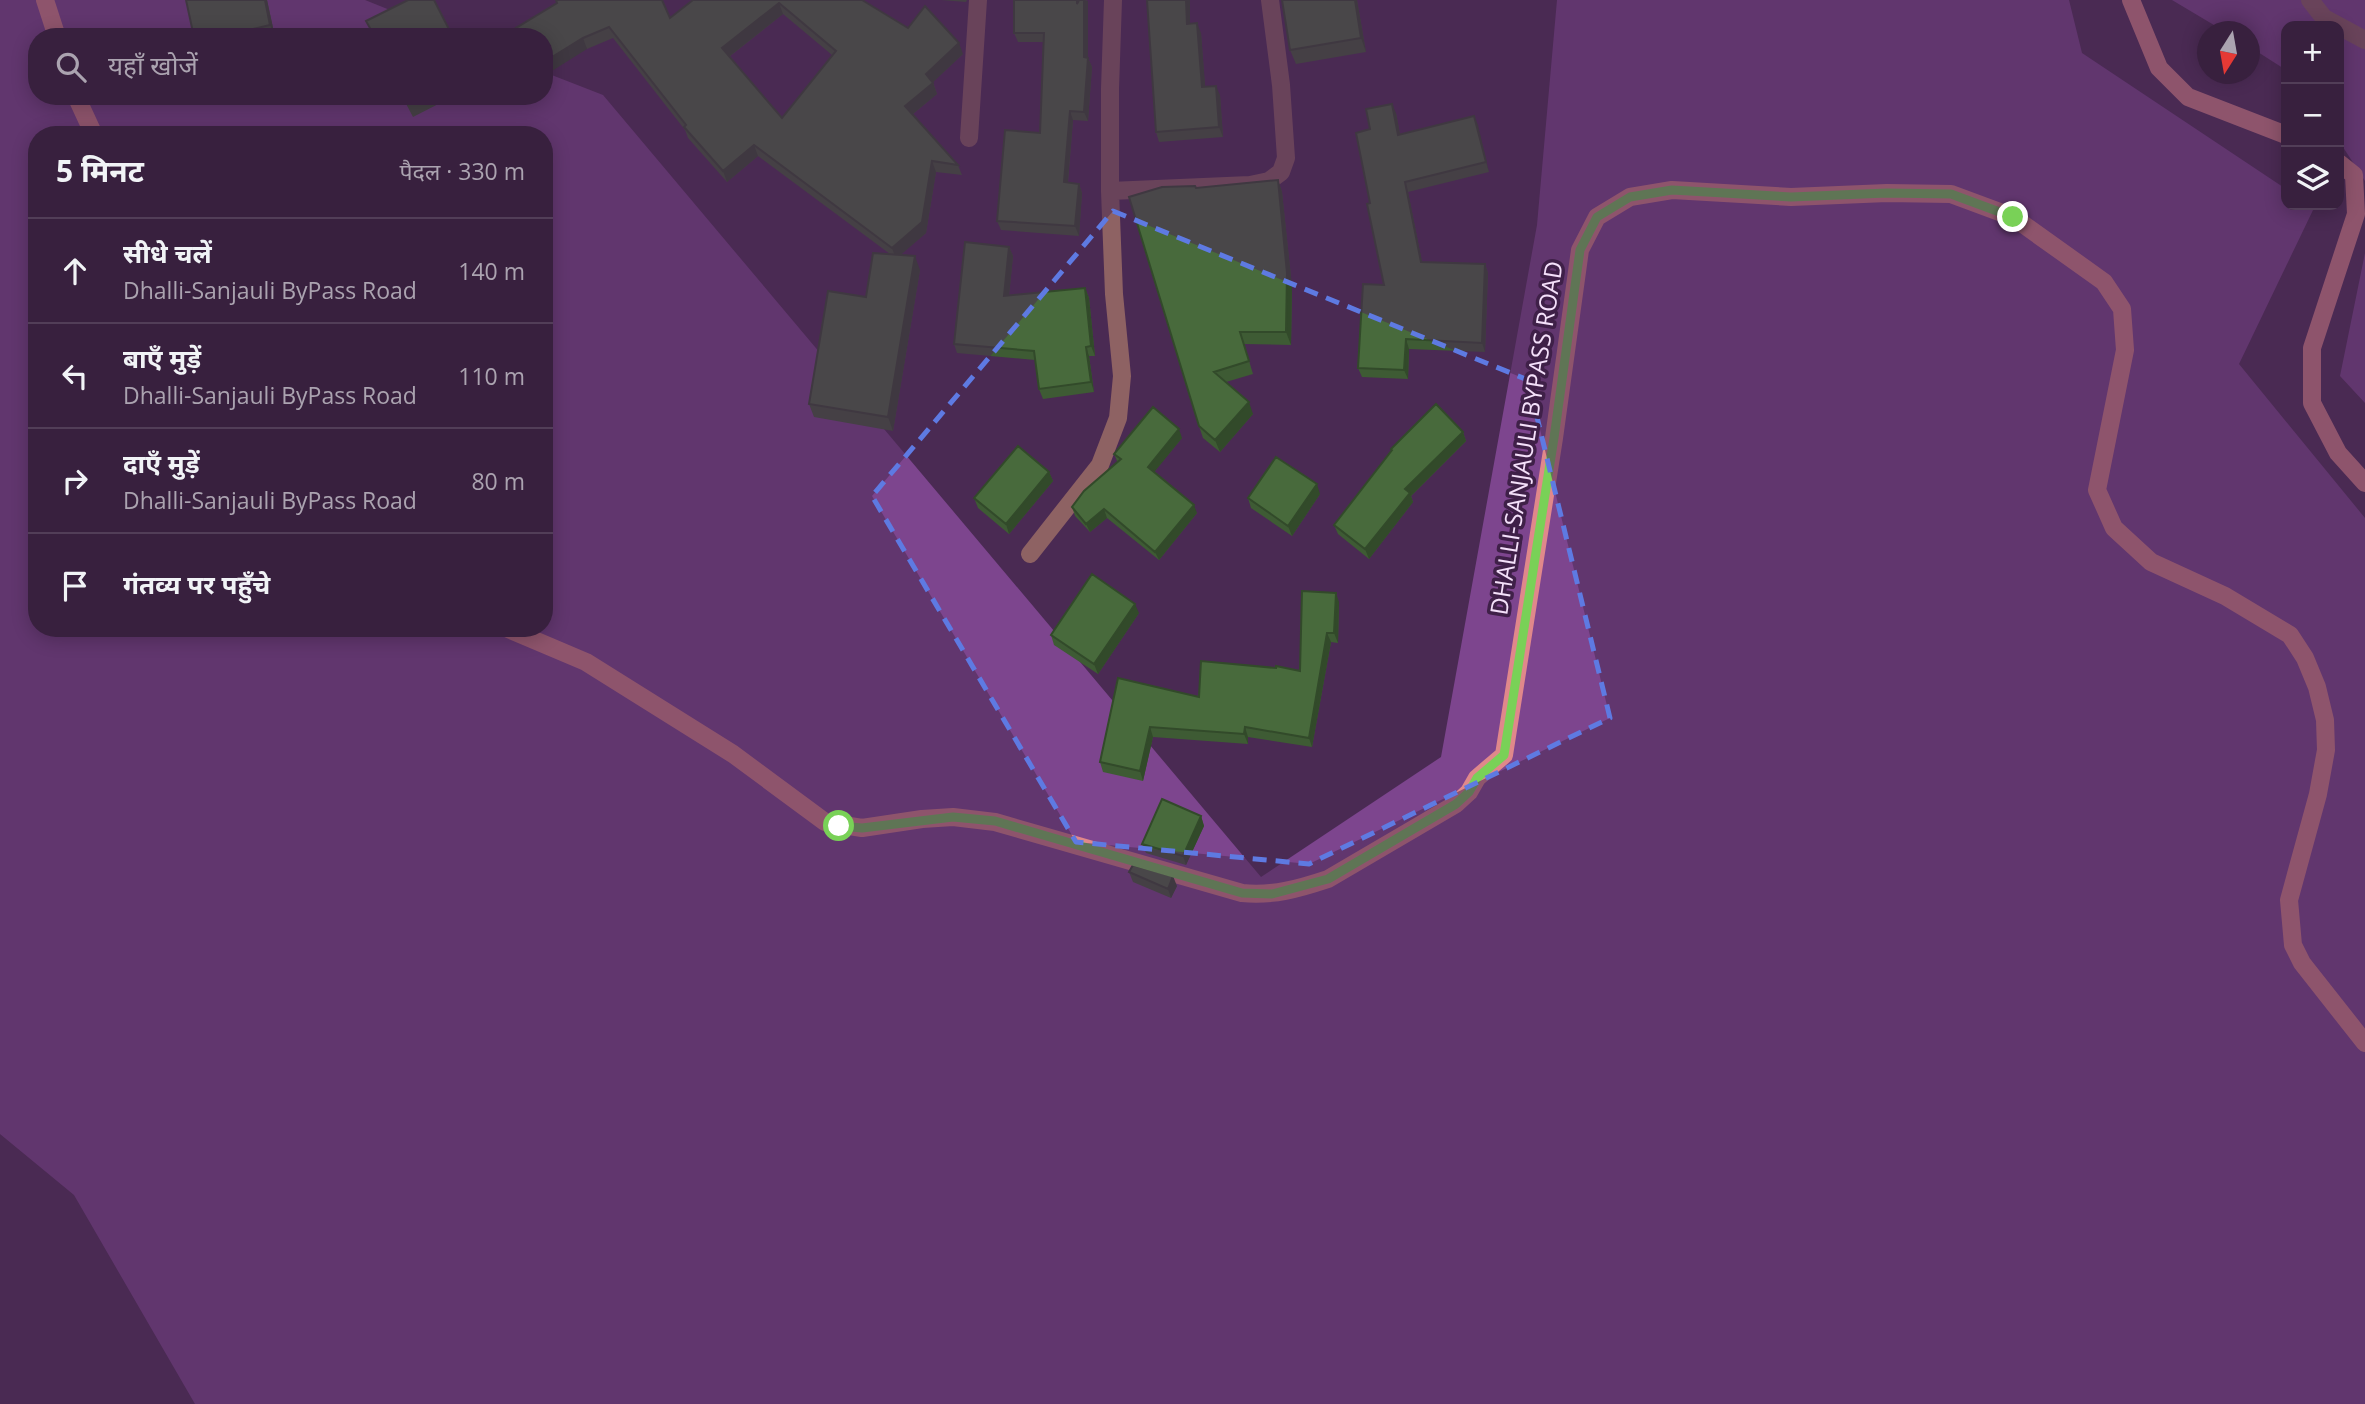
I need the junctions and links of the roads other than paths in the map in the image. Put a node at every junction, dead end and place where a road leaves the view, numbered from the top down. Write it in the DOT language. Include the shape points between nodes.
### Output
graph roads {
  1 [pos="45,0"];
  2 [pos="978,0"];
  3 [pos="1113,0"];
  4 [pos="1270,0"];
  5 [pos="2131,0"];
  6 [pos="2310,0"];
  7 [pos="54,28"];
  8 [pos="2365,40"];
  9 [pos="80,105"];
  10 [pos="90,126"];
  11 [pos="2281,133"];
  12 [pos="969,138"];
  13 [pos="2344,167"];
  14 [pos="1110,191"];
  15 [pos="2365,483"];
  16 [pos="1030,554"];
  17 [pos="527,637"];
  18 [pos="2365,1044"];
  1 -- 7 [label="main road"];
  2 -- 12 [label="street"];
  3 -- 14 [label="street"];
  4 -- 14 [label="street" via="1286,158 1281,172 1269,181 1250,185"];
  5 -- 11 [label="main road" via="2159,68 2188,97"];
  6 -- 8 [label="street" via="2324,18"];
  9 -- 10 [label="main road"];
  13 -- 15 [label="main road" via="2354,175 2356,214 2312,348 2312,403 2338,453"];
  14 -- 16 [label="street" via="1122,376 1118,418 1100,465"];
  17 -- 18 [label="main road, DHALLI-SANJAULI BYPASS ROAD" via="586,662 733,754 824,822 862,828 953,817 995,821 1242,893 1272,894 1308,886 1328,879 1456,804 1504,755 1580,250 1597,217 1630,197 1672,190 1791,197 1951,194 2013,217 2104,282 2122,309 2125,350 2097,489 2114,528 2151,562 2225,596 2290,635 2305,658 2325,720 2326,750 2290,900 2292,945"];
}
